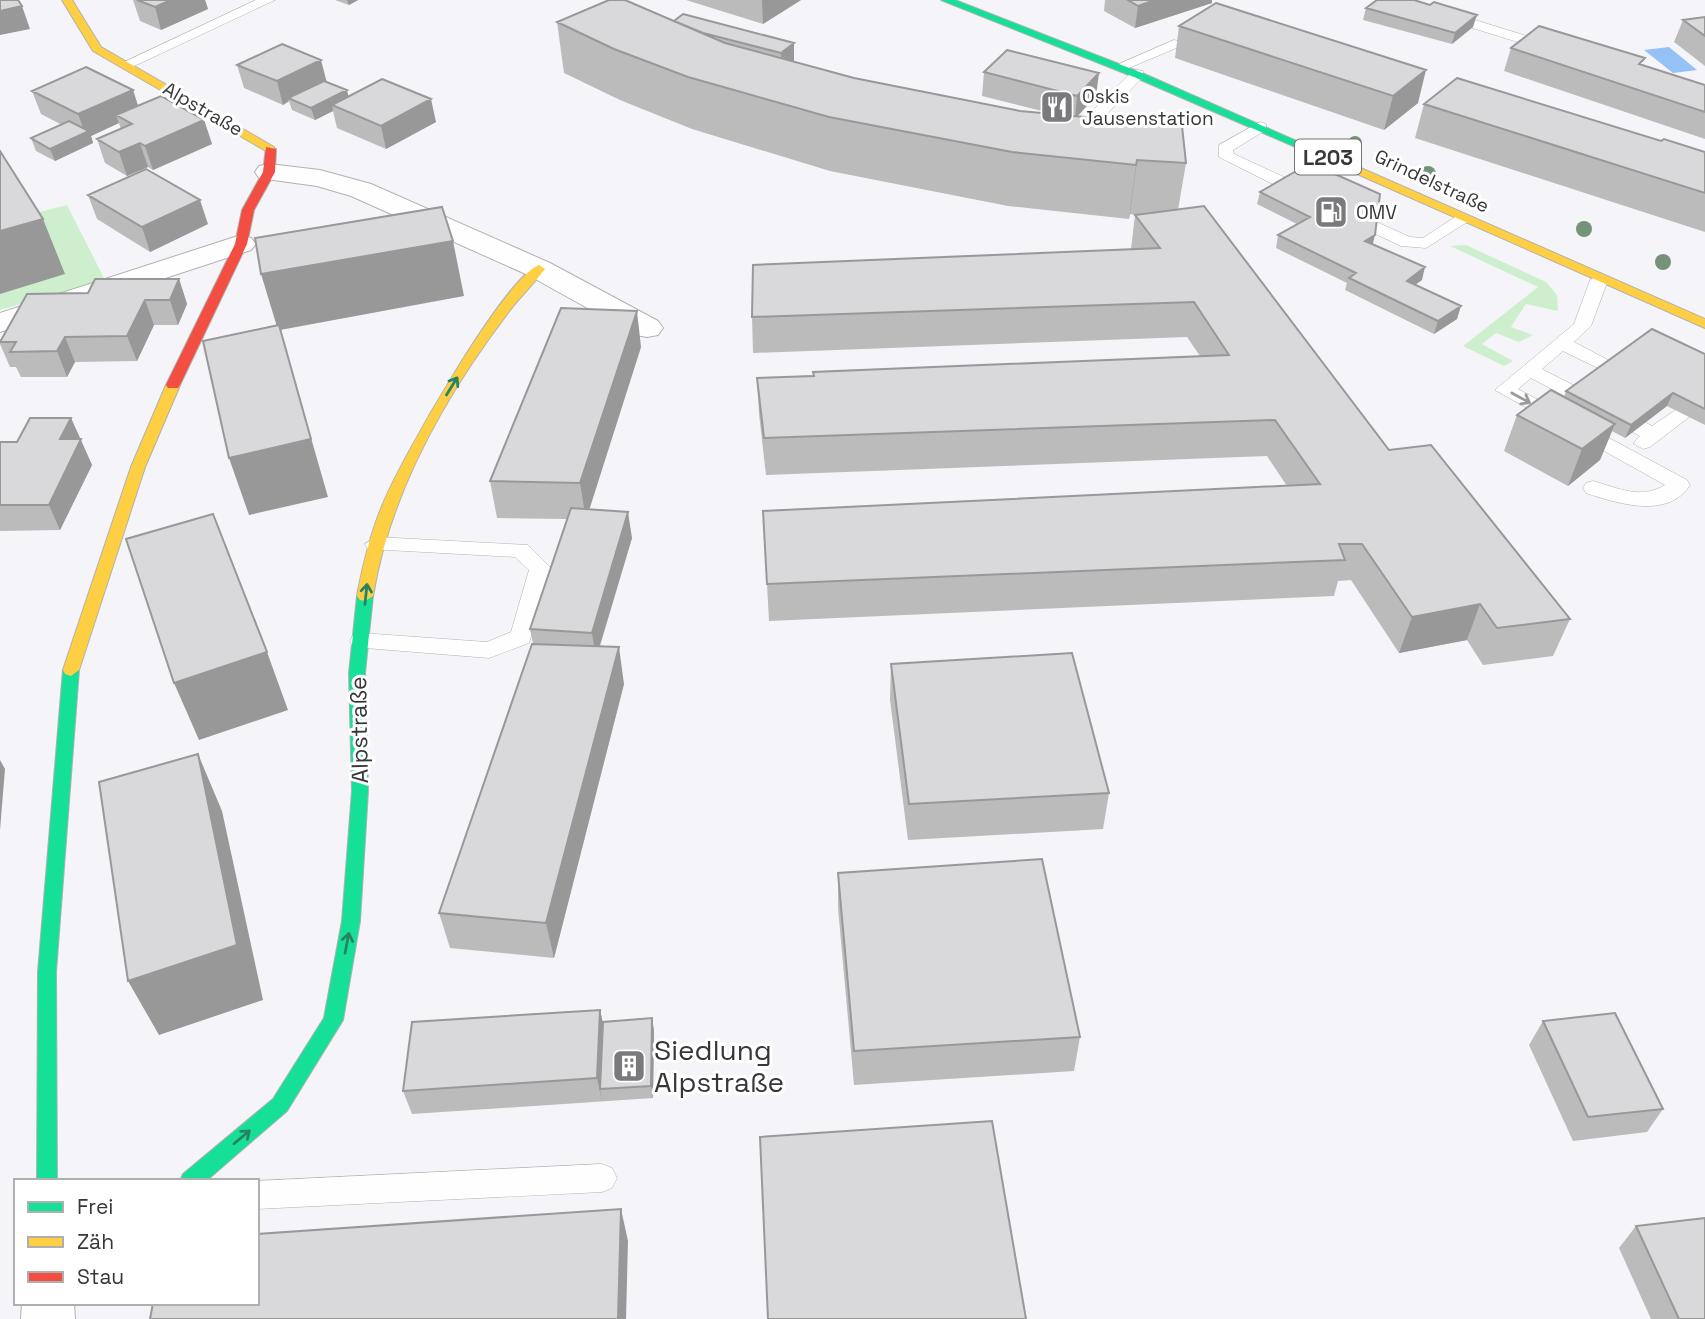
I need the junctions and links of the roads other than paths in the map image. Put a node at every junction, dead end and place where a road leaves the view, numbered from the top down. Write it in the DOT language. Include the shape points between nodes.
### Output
graph roads {
  1 [pos="67,0"];
  2 [pos="268,0"];
  3 [pos="946,0"];
  4 [pos="1440,13"];
  5 [pos="1174,44"];
  6 [pos="1569,54"];
  7 [pos="125,65"];
  8 [pos="1119,66"];
  9 [pos="1138,74"];
  10 [pos="1090,122"];
  11 [pos="1260,127"];
  12 [pos="269,172"];
  13 [pos="1464,219"];
  14 [pos="241,244"];
  15 [pos="539,269"];
  16 [pos="1599,280"];
  17 [pos="0,323"];
  18 [pos="1705,324"];
  19 [pos="647,328"];
  20 [pos="1561,343"];
  21 [pos="1529,370"];
  22 [pos="1644,383"];
  23 [pos="1668,395"];
  24 [pos="1698,401"];
  25 [pos="1654,435"];
  26 [pos="1627,456"];
  27 [pos="1592,488"];
  28 [pos="376,544"];
  29 [pos="361,641"];
  30 [pos="602,1178"];
  31 [pos="47,1179"];
  32 [pos="192,1179"];
  33 [pos="259,1195"];
  1 -- 7 [label="street, Alpstraße" via="97,49"];
  2 -- 7 [label="lane"];
  3 -- 8 [label="street, Grindelstraße / L203"];
  4 -- 6 [label="lane"];
  5 -- 8 [label="lane"];
  7 -- 12 [label="street, Alpstraße" via="270,148"];
  8 -- 9 [label="street, Grindelstraße / L203"];
  9 -- 10 [label="lane"];
  9 -- 11 [label="street, Grindelstraße / L203"];
  11 -- 13 [label="street, Grindelstraße / L203"];
  11 -- 13 [label="lane" via="1226,148 1227,156 1407,242 1426,243"];
  12 -- 14 [label="street" via="248,210"];
  12 -- 15 [label="street" via="341,183"];
  13 -- 16 [label="street, Grindelstraße / L203"];
  14 -- 17 [label="street"];
  14 -- 31 [label="street" via="138,467 69,675 47,972"];
  15 -- 19 [label="street"];
  28 -- 15 [label="street, Alpstraße, one-way" via="399,481 437,411 512,296"];
  16 -- 18 [label="street, Grindelstraße / L203"];
  16 -- 20 [label="lane" via="1582,326"];
  20 -- 21 [label="lane"];
  20 -- 22 [label="lane"];
  21 -- 25 [label="lane"];
  21 -- 26 [label="lane, one-way" via="1505,390"];
  23 -- 24 [label="lane"];
  24 -- 25 [label="lane"];
  25 -- 26 [label="lane"];
  26 -- 27 [label="lane" via="1679,485 1663,498 1630,500"];
  29 -- 28 [label="street, Alpstraße, one-way" via="369,564"];
  28 -- 29 [label="lane" via="520,550 540,568 521,637 510,642 489,650"];
  32 -- 29 [label="street, Alpstraße, one-way" via="280,1105 333,1020 351,921 360,791 357,673"];
  30 -- 33 [label="lane"];
}
